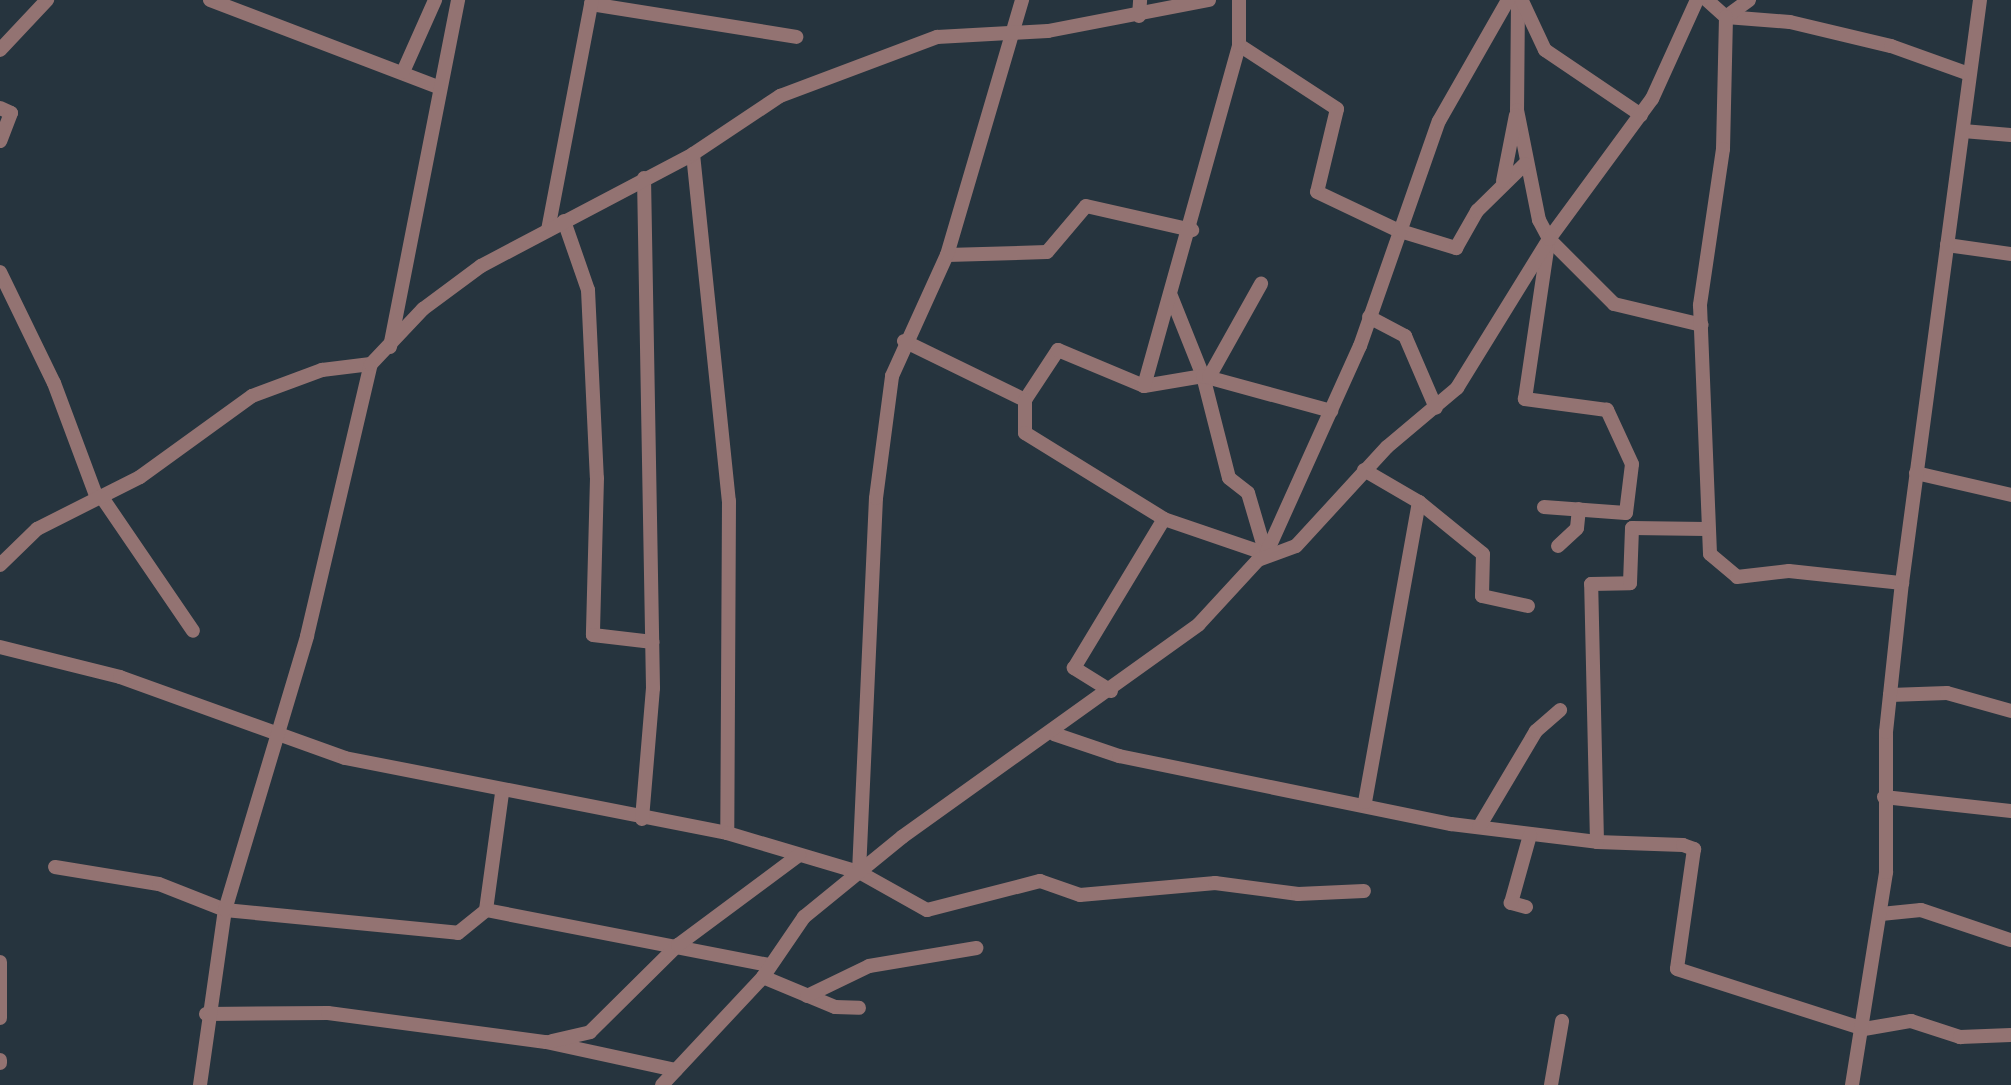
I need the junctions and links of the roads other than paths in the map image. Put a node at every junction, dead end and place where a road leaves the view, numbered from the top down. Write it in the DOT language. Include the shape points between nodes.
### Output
graph roads {
  1 [pos="47,0"];
  2 [pos="210,0"];
  3 [pos="458,0"];
  4 [pos="1021,0"];
  5 [pos="1140,0"];
  6 [pos="1209,0"];
  7 [pos="1239,0"];
  8 [pos="1508,0"];
  9 [pos="1520,0"];
  10 [pos="1698,0"];
  11 [pos="1707,0"];
  12 [pos="1749,0"];
  13 [pos="1980,0"];
  14 [pos="436,1"];
  15 [pos="592,2"];
  16 [pos="1139,16"];
  17 [pos="1726,17"];
  18 [pos="1010,35"];
  19 [pos="796,37"];
  20 [pos="1239,45"];
  21 [pos="0,50"];
  22 [pos="403,72"];
  23 [pos="1969,74"];
  24 [pos="438,87"];
  25 [pos="0,108"];
  26 [pos="1517,110"];
  27 [pos="1641,115"];
  28 [pos="1963,131"];
  29 [pos="2011,135"];
  30 [pos="0,141"];
  31 [pos="693,153"];
  32 [pos="1525,164"];
  33 [pos="644,178"];
  34 [pos="1503,181"];
  35 [pos="564,221"];
  36 [pos="548,230"];
  37 [pos="1192,230"];
  38 [pos="1397,230"];
  39 [pos="1549,239"];
  40 [pos="1947,245"];
  41 [pos="2011,254"];
  42 [pos="947,255"];
  43 [pos="0,272"];
  44 [pos="1261,284"];
  45 [pos="1171,296"];
  46 [pos="1369,317"];
  47 [pos="1702,325"];
  48 [pos="904,341"];
  49 [pos="390,348"];
  50 [pos="371,364"];
  51 [pos="1206,377"];
  52 [pos="1144,386"];
  53 [pos="1025,400"];
  54 [pos="1436,408"];
  55 [pos="1331,411"];
  56 [pos="1364,470"];
  57 [pos="1916,473"];
  58 [pos="2011,495"];
  59 [pos="99,497"];
  60 [pos="1419,502"];
  61 [pos="1544,507"];
  62 [pos="1578,509"];
  63 [pos="1626,513"];
  64 [pos="1164,519"];
  65 [pos="1632,528"];
  66 [pos="1706,529"];
  67 [pos="1558,546"];
  68 [pos="1266,554"];
  69 [pos="0,565"];
  70 [pos="1902,583"];
  71 [pos="1528,606"];
  72 [pos="193,631"];
  73 [pos="653,642"];
  74 [pos="0,647"];
  75 [pos="1111,691"];
  76 [pos="1890,695"];
  77 [pos="1560,710"];
  78 [pos="2011,711"];
  79 [pos="1054,734"];
  80 [pos="274,736"];
  81 [pos="502,793"];
  82 [pos="1884,797"];
  83 [pos="1365,802"];
  84 [pos="2011,811"];
  85 [pos="642,819"];
  86 [pos="1479,827"];
  87 [pos="727,833"];
  88 [pos="1530,835"];
  89 [pos="1597,842"];
  90 [pos="799,855"];
  91 [pos="55,867"];
  92 [pos="859,872"];
  93 [pos="1364,891"];
  94 [pos="1526,906"];
  95 [pos="225,910"];
  96 [pos="486,910"];
  97 [pos="1881,914"];
  98 [pos="2010,940"];
  99 [pos="678,946"];
  100 [pos="976,948"];
  101 [pos="0,962"];
  102 [pos="766,971"];
  103 [pos="807,996"];
  104 [pos="859,1008"];
  105 [pos="206,1014"];
  106 [pos="0,1018"];
  107 [pos="1562,1021"];
  108 [pos="1864,1028"];
  109 [pos="2011,1035"];
  110 [pos="546,1042"];
  111 [pos="676,1070"];
  112 [pos="200,1085"];
  113 [pos="662,1085"];
  114 [pos="1551,1085"];
  115 [pos="1852,1085"];
  1 -- 21 [label="street"];
  2 -- 22 [label="street"];
  3 -- 24 [label="street"];
  4 -- 18 [label="street"];
  5 -- 16 [label="street"];
  6 -- 16 [label="street"];
  7 -- 20 [label="street"];
  8 -- 38 [label="street" via="1439,121"];
  9 -- 26 [label="street"];
  9 -- 27 [label="street" via="1545,50"];
  10 -- 27 [label="street"];
  11 -- 17 [label="street"];
  12 -- 17 [label="street"];
  13 -- 23 [label="street"];
  14 -- 22 [label="street"];
  15 -- 19 [label="street"];
  15 -- 36 [label="street"];
  16 -- 18 [label="street"];
  17 -- 23 [label="street" via="1815,28"];
  17 -- 47 [label="street" via="1723,149"];
  18 -- 31 [label="street" via="937,37 901,47 780,96"];
  18 -- 42 [label="street"];
  20 -- 37 [label="street"];
  20 -- 38 [label="street" via="1337,109 1317,192"];
  22 -- 24 [label="street"];
  23 -- 28 [label="street"];
  24 -- 49 [label="street"];
  25 -- 30 [label="street" via="11,113"];
  26 -- 32 [label="street"];
  26 -- 34 [label="street"];
  27 -- 39 [label="street"];
  28 -- 29 [label="street"];
  28 -- 40 [label="street"];
  31 -- 33 [label="street"];
  31 -- 87 [label="street" via="729,502"];
  32 -- 34 [label="street"];
  32 -- 39 [label="street"];
  33 -- 35 [label="street"];
  33 -- 73 [label="street"];
  34 -- 38 [label="street" via="1455,248"];
  35 -- 36 [label="street"];
  35 -- 73 [label="street" via="588,290 597,478 593,635"];
  36 -- 49 [label="street" via="481,266 423,309"];
  37 -- 42 [label="street" via="1086,206 1047,251"];
  37 -- 45 [label="street"];
  38 -- 46 [label="street"];
  39 -- 47 [label="street" via="1614,304"];
  39 -- 54 [label="street" via="1457,388"];
  39 -- 63 [label="street" via="1525,399 1607,410 1632,464"];
  40 -- 41 [label="street"];
  40 -- 57 [label="street"];
  42 -- 48 [label="street"];
  43 -- 59 [label="street" via="54,383"];
  44 -- 51 [label="street"];
  45 -- 51 [label="street"];
  45 -- 52 [label="street"];
  46 -- 54 [label="street" via="1405,336"];
  46 -- 55 [label="street"];
  47 -- 66 [label="street"];
  48 -- 53 [label="street"];
  48 -- 92 [label="street" via="892,376 876,498"];
  49 -- 50 [label="street"];
  50 -- 59 [label="street" via="322,370 252,396 140,477"];
  50 -- 80 [label="street" via="307,636"];
  51 -- 52 [label="street"];
  51 -- 55 [label="street"];
  51 -- 68 [label="street" via="1229,478 1248,493"];
  52 -- 53 [label="street" via="1058,350"];
  53 -- 64 [label="street" via="1025,433"];
  54 -- 56 [label="street"];
  55 -- 68 [label="street"];
  56 -- 60 [label="street"];
  56 -- 68 [label="street" via="1296,546"];
  57 -- 58 [label="street"];
  57 -- 70 [label="street"];
  59 -- 69 [label="street" via="37,529"];
  59 -- 72 [label="street"];
  60 -- 71 [label="street" via="1483,554 1482,596"];
  60 -- 83 [label="street"];
  61 -- 62 [label="street"];
  62 -- 63 [label="street"];
  62 -- 67 [label="street" via="1577,528"];
  63 -- 65 [label="street"];
  64 -- 68 [label="street"];
  64 -- 75 [label="street" via="1074,668"];
  65 -- 66 [label="street"];
  65 -- 89 [label="street" via="1630,583 1591,584"];
  66 -- 70 [label="street" via="1710,554 1737,577 1789,570"];
  68 -- 75 [label="street" via="1199,624"];
  70 -- 76 [label="street"];
  73 -- 85 [label="street"];
  74 -- 80 [label="street" via="120,677"];
  75 -- 79 [label="street"];
  76 -- 78 [label="street" via="1947,693"];
  76 -- 82 [label="street"];
  77 -- 86 [label="street" via="1536,731"];
  79 -- 83 [label="street" via="1119,756 1248,785"];
  79 -- 92 [label="street" via="1018,752"];
  80 -- 81 [label="street"];
  80 -- 95 [label="street"];
  81 -- 85 [label="street"];
  81 -- 96 [label="street"];
  82 -- 84 [label="street"];
  82 -- 97 [label="street"];
  83 -- 86 [label="street"];
  85 -- 87 [label="street"];
  86 -- 88 [label="street"];
  87 -- 90 [label="street"];
  88 -- 89 [label="street"];
  88 -- 94 [label="street" via="1511,903"];
  89 -- 108 [label="street" via="1694,849 1677,969"];
  90 -- 92 [label="street"];
  90 -- 99 [label="street"];
  91 -- 95 [label="street" via="159,884"];
  92 -- 93 [label="street" via="927,910 1040,881 1080,895 1215,883 1298,894"];
  92 -- 102 [label="street" via="804,917"];
  95 -- 96 [label="street" via="458,933"];
  95 -- 105 [label="street"];
  96 -- 99 [label="street"];
  97 -- 98 [label="street" via="1921,910"];
  97 -- 108 [label="street"];
  99 -- 102 [label="street"];
  99 -- 110 [label="street" via="590,1032"];
  100 -- 103 [label="street" via="869,966"];
  101 -- 106 [label="street"];
  102 -- 103 [label="street"];
  102 -- 111 [label="street"];
  103 -- 104 [label="street"];
  105 -- 110 [label="street" via="328,1013"];
  105 -- 112 [label="street"];
  107 -- 114 [label="street"];
  108 -- 109 [label="street" via="1911,1021 1960,1037"];
  108 -- 115 [label="street"];
  110 -- 111 [label="street"];
  111 -- 113 [label="street"];
}
